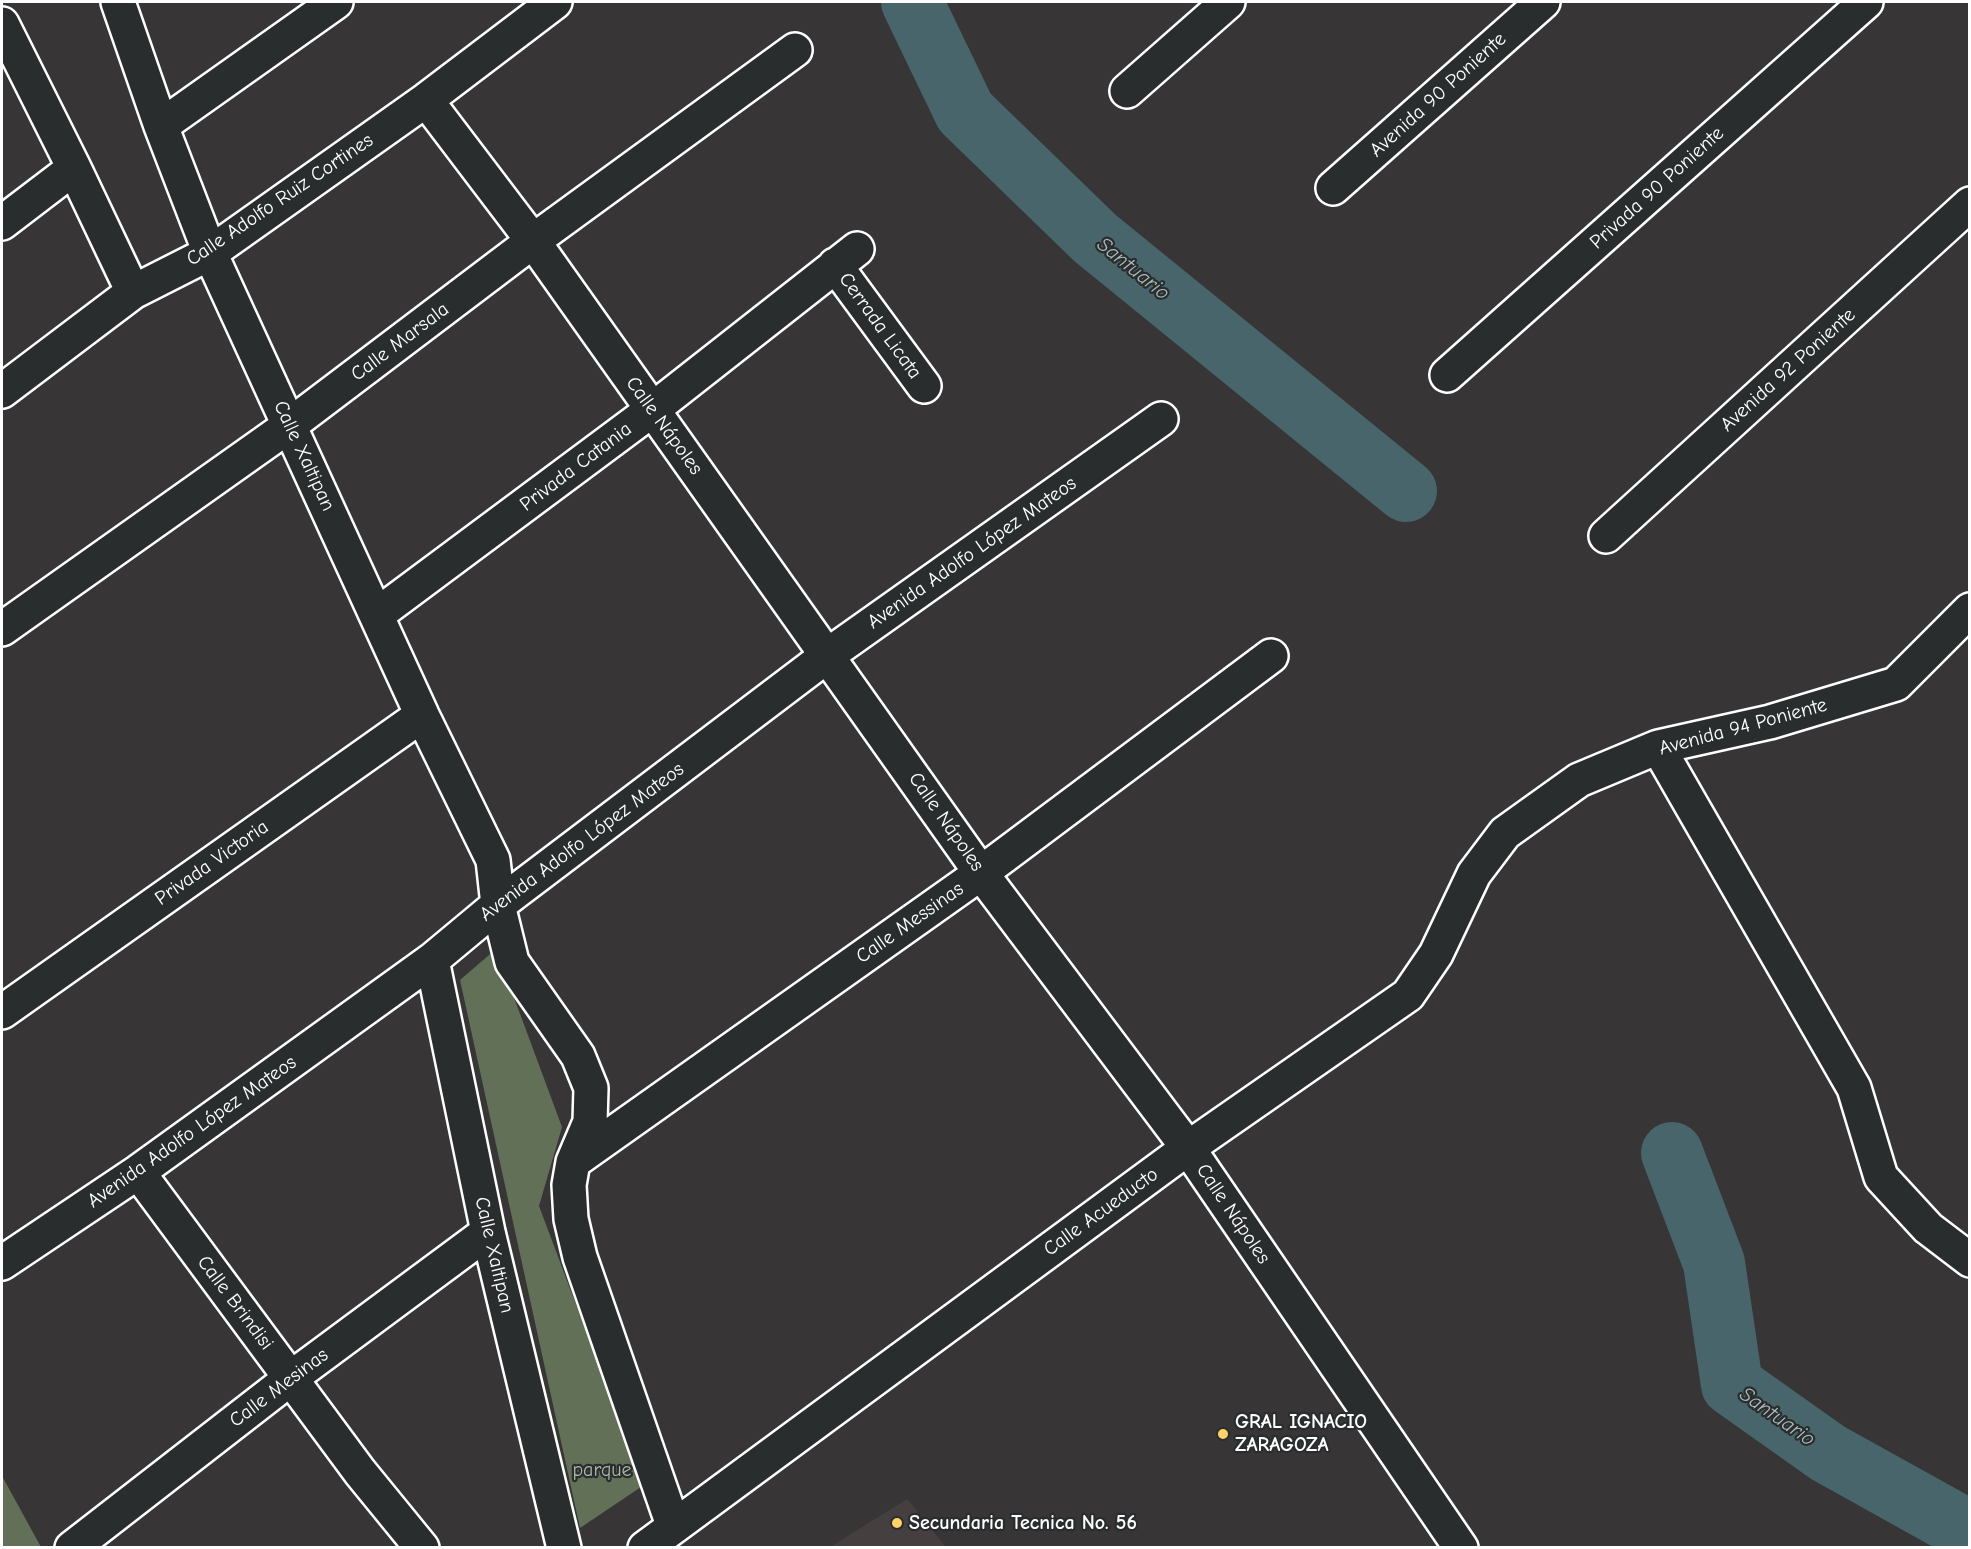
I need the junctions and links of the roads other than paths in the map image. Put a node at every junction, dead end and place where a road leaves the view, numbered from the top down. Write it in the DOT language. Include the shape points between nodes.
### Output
graph roads {
  1 [pos="118,2"];
  2 [pos="336,2"];
  3 [pos="555,2"];
  4 [pos="1228,2"];
  5 [pos="1543,2"];
  6 [pos="1866,2"];
  7 [pos="2,24"];
  8 [pos="795,50"];
  9 [pos="1127,91"];
  10 [pos="426,100"];
  11 [pos="161,126"];
  12 [pos="74,168"];
  13 [pos="1333,188"];
  14 [pos="1970,204"];
  15 [pos="2,223"];
  16 [pos="533,240"];
  17 [pos="210,253"];
  18 [pos="846,257"];
  19 [pos="133,292"];
  20 [pos="1448,375"];
  21 [pos="924,386"];
  22 [pos="2,391"];
  23 [pos="652,410"];
  24 [pos="1161,419"];
  25 [pos="290,425"];
  26 [pos="1606,536"];
  27 [pos="1970,610"];
  28 [pos="378,615"];
  29 [pos="2,629"];
  30 [pos="828,655"];
  31 [pos="1271,656"];
  32 [pos="422,715"];
  33 [pos="1658,747"];
  34 [pos="1505,832"];
  35 [pos="981,873"];
  36 [pos="498,904"];
  37 [pos="432,960"];
  38 [pos="2,1012"];
  39 [pos="1188,1148"];
  40 [pos="573,1162"];
  41 [pos="138,1172"];
  42 [pos="488,1232"];
  43 [pos="1970,1260"];
  44 [pos="2,1263"];
  45 [pos="291,1378"];
  46 [pos="673,1525"];
  47 [pos="72,1548"];
  48 [pos="422,1548"];
  49 [pos="564,1548"];
  50 [pos="645,1548"];
  51 [pos="1461,1548"];
  1 -- 11 [label="street, Calle Xaltipan"];
  2 -- 11 [label="street"];
  3 -- 10 [label="street, Calle Adolfo Ruiz Cortines"];
  4 -- 9 [label="street"];
  5 -- 13 [label="street, Avenida 90 Poniente"];
  6 -- 20 [label="street, Privada 90 Poniente"];
  7 -- 12 [label="street"];
  8 -- 16 [label="street, Calle Marsala"];
  10 -- 16 [label="street, Calle Nápoles"];
  10 -- 17 [label="street, Calle Adolfo Ruiz Cortines"];
  11 -- 17 [label="street, Calle Xaltipan"];
  12 -- 15 [label="street"];
  12 -- 19 [label="street"];
  14 -- 26 [label="street, Avenida 92 Poniente"];
  16 -- 23 [label="street, Calle Nápoles"];
  16 -- 25 [label="street, Calle Marsala"];
  17 -- 19 [label="street, Calle Adolfo Ruiz Cortines"];
  17 -- 25 [label="street, Calle Xaltipan"];
  18 -- 21 [label="street, Cerrada Licata"];
  18 -- 23 [label="street, Privada Catania"];
  19 -- 22 [label="street, Calle Adolfo Ruiz Cortines"];
  23 -- 28 [label="street, Privada Catania"];
  23 -- 30 [label="street, Calle Nápoles"];
  24 -- 30 [label="street, Avenida Adolfo López Mateos"];
  25 -- 28 [label="street, Calle Xaltipan"];
  25 -- 29 [label="street, Calle Marsala"];
  27 -- 33 [label="street, Avenida 94 Poniente" via="1896,684 1770,723"];
  28 -- 32 [label="street, Calle Xaltipan"];
  30 -- 35 [label="street, Calle Nápoles"];
  30 -- 36 [label="street, Avenida Adolfo López Mateos"];
  31 -- 35 [label="street, Calle Messinas"];
  32 -- 36 [label="street, Calle Xaltipan" via="494,860"];
  32 -- 38 [label="street, Privada Victoria"];
  33 -- 34 [label="street, Avenida 94 Poniente" via="1579,780"];
  33 -- 43 [label="street" via="1854,1088 1881,1177 1928,1228"];
  34 -- 39 [label="street, Calle Acueducto" via="1474,874 1436,954 1408,994"];
  35 -- 39 [label="street, Calle Nápoles"];
  35 -- 40 [label="street, Calle Messinas"];
  36 -- 37 [label="street, Avenida Adolfo López Mateos"];
  36 -- 40 [label="street, Calle Xaltipan" via="512,962 578,1056 591,1088 590,1122"];
  37 -- 41 [label="street, Avenida Adolfo López Mateos"];
  37 -- 42 [label="street, Calle Xaltipan"];
  39 -- 46 [label="street, Calle Acueducto"];
  39 -- 51 [label="street, Calle Nápoles"];
  40 -- 46 [label="street, Calle Xaltipan" via="569,1185 571,1219 580,1257"];
  41 -- 44 [label="street, Avenida Adolfo López Mateos"];
  41 -- 45 [label="street, Calle Brindisi"];
  42 -- 45 [label="street, Calle Mesinas"];
  42 -- 49 [label="street, Calle Xaltipan"];
  45 -- 47 [label="street, Calle Mesinas"];
  45 -- 48 [label="street, Calle Brindisi"];
  46 -- 50 [label="street, Calle Acueducto"];
}
